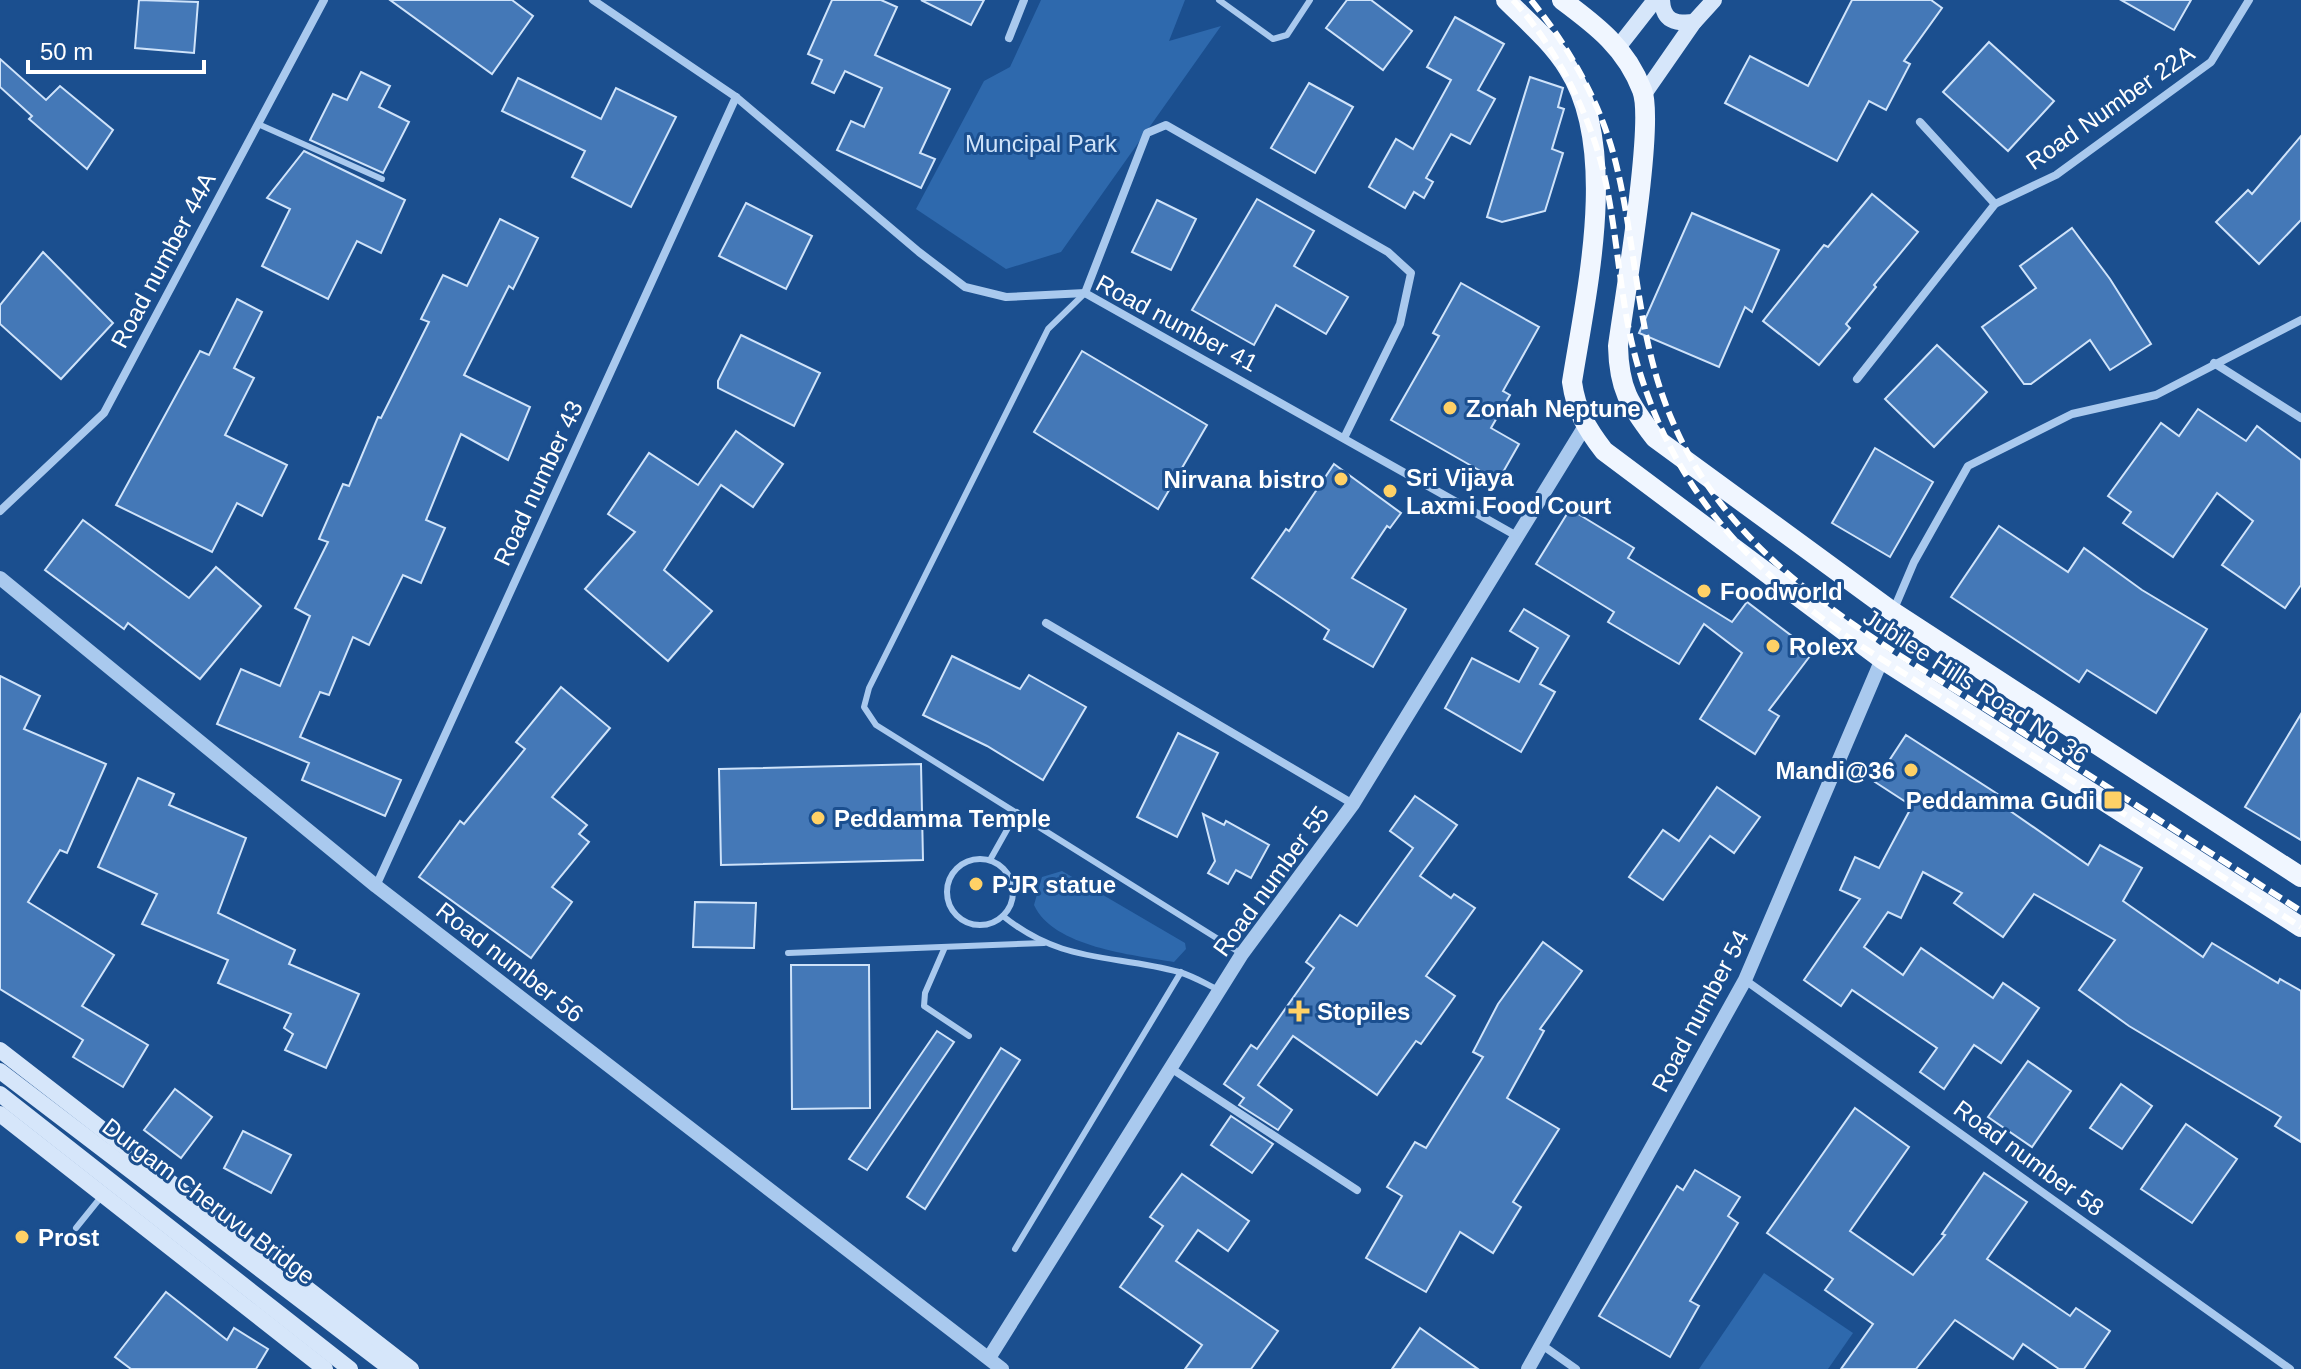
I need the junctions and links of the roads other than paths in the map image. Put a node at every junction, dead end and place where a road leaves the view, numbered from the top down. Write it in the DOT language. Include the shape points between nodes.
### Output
graph roads {
  1 [pos="324,0"];
  2 [pos="593,0"];
  3 [pos="1024,0"];
  4 [pos="1219,0"];
  5 [pos="1310,0"];
  6 [pos="1506,0"];
  7 [pos="1562,0"];
  8 [pos="1655,0"];
  9 [pos="1662,0"];
  10 [pos="1714,0"];
  11 [pos="2249,0"];
  12 [pos="1694,22"];
  13 [pos="1009,38"];
  14 [pos="1619,46"];
  15 [pos="1644,94"];
  16 [pos="736,97"];
  17 [pos="1920,122"];
  18 [pos="258,124"];
  19 [pos="382,179"];
  20 [pos="1995,204"];
  21 [pos="1085,293"];
  22 [pos="2301,320"];
  23 [pos="2214,363"];
  24 [pos="1857,379"];
  25 [pos="2301,418"];
  26 [pos="1585,426"];
  27 [pos="1345,436"];
  28 [pos="0,511"];
  29 [pos="1515,535"];
  30 [pos="0,578"];
  31 [pos="1893,612"];
  32 [pos="1046,623"];
  33 [pos="1882,659"];
  34 [pos="1353,804"];
  35 [pos="1017,812"];
  36 [pos="990,860"];
  37 [pos="2301,877"];
  38 [pos="376,886"];
  39 [pos="1003,916"];
  40 [pos="2301,927"];
  41 [pos="1044,943"];
  42 [pos="945,947"];
  43 [pos="788,953"];
  44 [pos="1242,954"];
  45 [pos="1181,972"];
  46 [pos="1745,980"];
  47 [pos="1222,991"];
  48 [pos="969,1036"];
  49 [pos="0,1050"];
  50 [pos="1172,1069"];
  51 [pos="0,1071"];
  52 [pos="0,1094"];
  53 [pos="0,1114"];
  54 [pos="1357,1190"];
  55 [pos="103,1195"];
  56 [pos="76,1228"];
  57 [pos="1015,1249"];
  58 [pos="1542,1345"];
  59 [pos="989,1358"];
  60 [pos="325,1369"];
  61 [pos="350,1369"];
  62 [pos="391,1369"];
  63 [pos="411,1369"];
  64 [pos="1002,1369"];
  65 [pos="1528,1369"];
  66 [pos="1576,1369"];
  67 [pos="2290,1369"];
  1 -- 18 [label="street, Road number 44A"];
  2 -- 16 [label="street, Road number 41"];
  3 -- 13 [label="street"];
  4 -- 5 [label="lane" via="1273,39 1287,35"];
  6 -- 26 [label="main road, Jubilee Hills Road No 36" via="1569,68 1592,143 1596,227 1572,382"];
  7 -- 14 [label="main road, Jubilee Hills Road No 36"];
  8 -- 14 [label="main road"];
  9 -- 12 [label="main road" via="1669,20"];
  10 -- 12 [label="main road"];
  11 -- 20 [label="street, Road Number 22A" via="2211,62 2056,175"];
  12 -- 15 [label="main road"];
  14 -- 15 [label="main road, Jubilee Hills Road No 36"];
  15 -- 31 [label="main road, Jubilee Hills Road No 36" via="1643,145 1618,346 1619,376 1628,403 1672,453"];
  16 -- 21 [label="street, Road number 41" via="965,287 1006,297"];
  16 -- 38 [label="street, Road number 43"];
  17 -- 20 [label="street"];
  18 -- 19 [label="lane"];
  18 -- 28 [label="street, Road number 44A" via="104,413"];
  20 -- 24 [label="street, Road Number 22A"];
  21 -- 27 [label="street, Road number 41"];
  21 -- 27 [label="street" via="1147,133 1166,125 1388,252 1411,273 1400,324"];
  21 -- 35 [label="lane" via="1048,329 864,707 876,725"];
  22 -- 23 [label="street"];
  23 -- 25 [label="street"];
  23 -- 31 [label="street" via="2156,395 2072,414 1968,466 1914,562"];
  26 -- 29 [label="street, Road number 55"];
  26 -- 33 [label="main road, Jubilee Hills Road No 36" via="1604,451"];
  27 -- 29 [label="street, Road number 41"];
  29 -- 34 [label="street, Road number 55"];
  30 -- 38 [label="street, Road number 56"];
  31 -- 37 [label="main road, Jubilee Hills Road No 36"];
  32 -- 34 [label="street"];
  33 -- 40 [label="main road, Jubilee Hills Road No 36"];
  33 -- 46 [label="street, Road number 54"];
  34 -- 44 [label="street, Road number 55"];
  35 -- 36 [label="lane"];
  35 -- 44 [label="lane"];
  36 -- 39 [label="lane" via="1005,869 1013,884 1012,901"];
  36 -- 39 [label="lane" via="957,867 948,882 948,899 956,914 971,923 988,924"];
  38 -- 59 [label="street, Road number 56"];
  39 -- 41 [label="lane"];
  41 -- 42 [label="lane"];
  41 -- 45 [label="lane" via="1082,956"];
  42 -- 43 [label="lane"];
  42 -- 48 [label="lane" via="924,1006"];
  44 -- 47 [label="street, Road number 55"];
  45 -- 47 [label="lane"];
  45 -- 57 [label="lane"];
  46 -- 58 [label="street, Road number 54"];
  46 -- 67 [label="street, Road number 58"];
  47 -- 50 [label="street, Road number 55"];
  49 -- 63 [label="main road"];
  50 -- 54 [label="street"];
  50 -- 59 [label="street, Road number 55"];
  51 -- 62 [label="main road, Durgam Cheruvu Bridge"];
  52 -- 61 [label="main road, Durgam Cheruvu Bridge"];
  53 -- 55 [label="main road"];
  55 -- 56 [label="lane"];
  55 -- 60 [label="main road"];
  58 -- 65 [label="street, Road number 54"];
  58 -- 66 [label="street"];
  59 -- 64 [label="street, Road number 56"];
}
